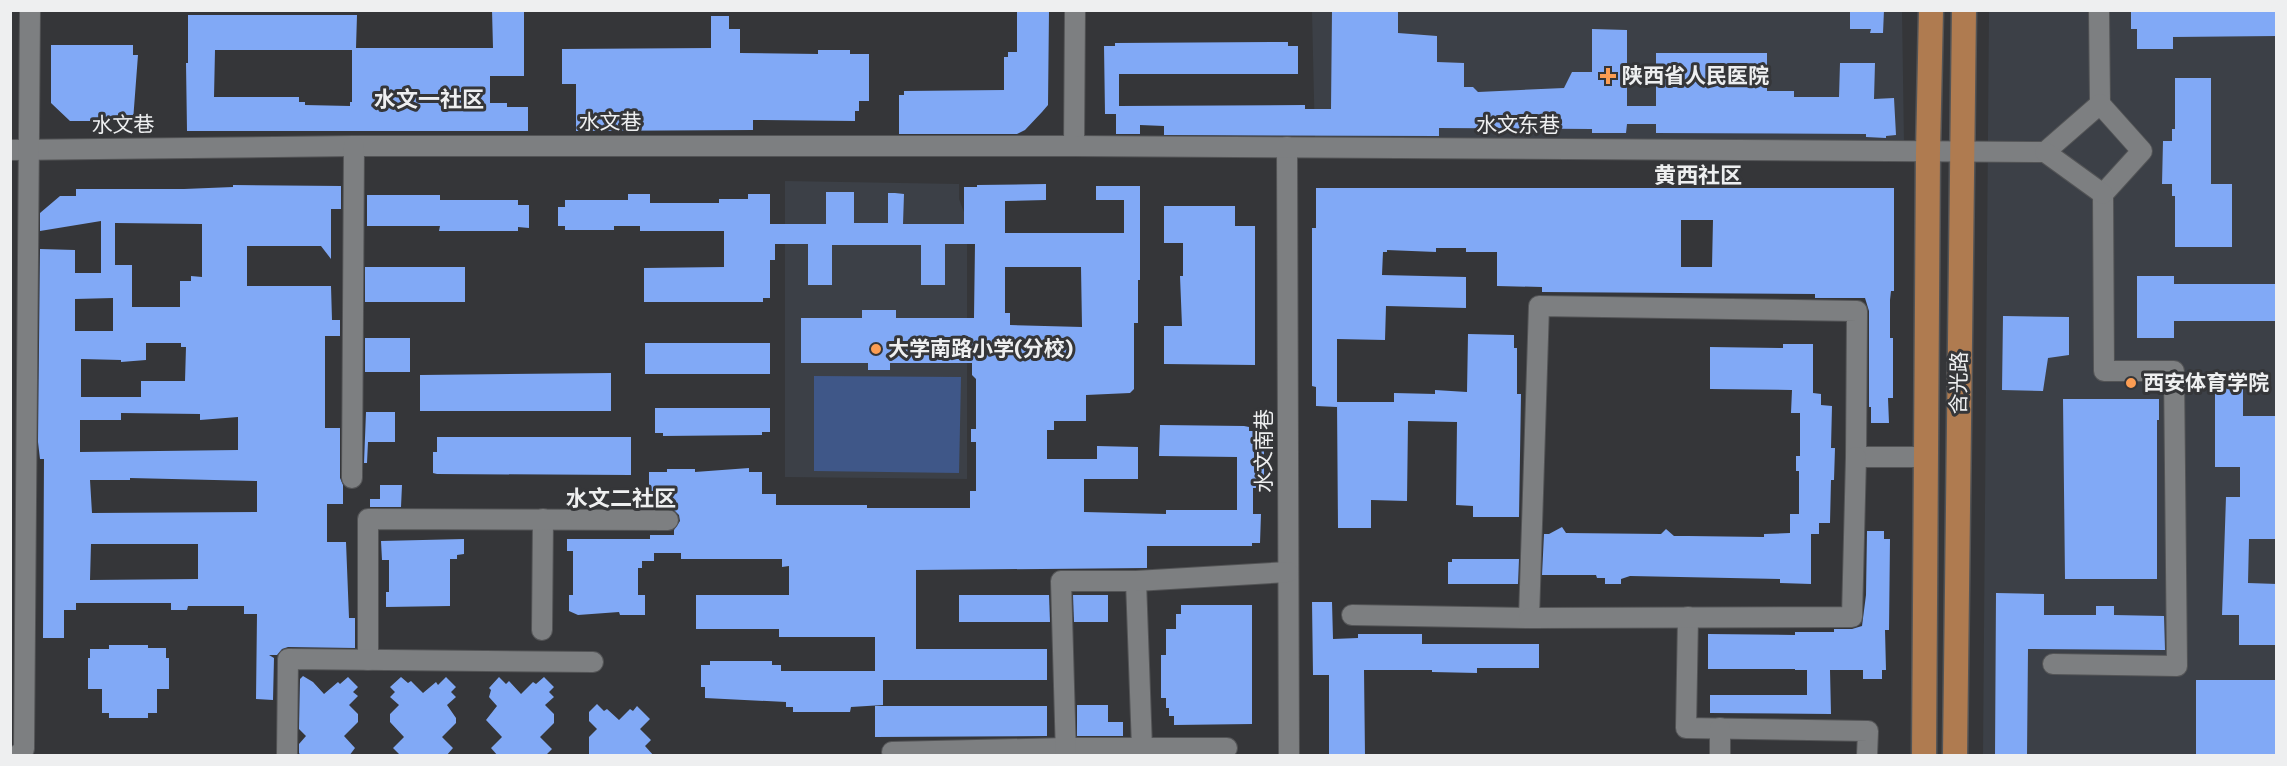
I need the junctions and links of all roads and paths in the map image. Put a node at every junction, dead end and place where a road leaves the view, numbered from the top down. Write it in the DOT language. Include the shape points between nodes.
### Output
graph roads {
  1 [pos="30,10"];
  2 [pos="1075,10"];
  3 [pos="1931,10"];
  4 [pos="1964,10"];
  5 [pos="2098,10"];
  6 [pos="2100,104"];
  7 [pos="354,146"];
  8 [pos="1074,146"];
  9 [pos="1287,147"];
  10 [pos="20,150"];
  11 [pos="1928,152"];
  12 [pos="1962,152"];
  13 [pos="2045,152"];
  14 [pos="2103,194"];
  15 [pos="1856,457"];
  16 [pos="1926,457"];
  17 [pos="352,478"];
  18 [pos="543,519"];
  19 [pos="668,520"];
  20 [pos="1288,572"];
  21 [pos="1136,581"];
  22 [pos="1352,615"];
  23 [pos="1688,617"];
  24 [pos="1528,618"];
  25 [pos="542,630"];
  26 [pos="368,660"];
  27 [pos="593,662"];
  28 [pos="2053,664"];
  29 [pos="1720,728"];
  30 [pos="1142,748"];
  31 [pos="1227,748"];
  32 [pos="892,752"];
  33 [pos="1066,752"];
  34 [pos="17,756"];
  35 [pos="287,756"];
  36 [pos="1289,756"];
  37 [pos="1720,756"];
  38 [pos="1867,756"];
  39 [pos="1924,756"];
  40 [pos="1954,756"];
  1 -- 10 [label="street"];
  2 -- 8 [label="street"];
  3 -- 11 [label="main road, 含光路"];
  4 -- 12 [label="main road, 含光路"];
  5 -- 6 [label="street"];
  6 -- 13 [label="street"];
  6 -- 14 [label="street" via="2142,151"];
  7 -- 8 [label="street, 水文巷"];
  7 -- 10 [label="street, 水文巷"];
  7 -- 17 [label="street"];
  8 -- 9 [label="street, 水文东巷"];
  9 -- 11 [label="street, 水文东巷"];
  9 -- 20 [label="street, 水文南巷"];
  10 -- 34 [label="street" via="24,749"];
  11 -- 12 [label="street, 水文东巷"];
  11 -- 16 [label="main road, 含光路"];
  12 -- 13 [label="street, 水文东巷"];
  12 -- 40 [label="main road, 含光路"];
  13 -- 14 [label="street"];
  14 -- 28 [label="street" via="2104,371 2174,371 2176,666"];
  15 -- 16 [label="street"];
  15 -- 23 [label="street" via="1852,617"];
  15 -- 24 [label="street" via="1857,311 1539,306"];
  16 -- 39 [label="main road, 含光路"];
  18 -- 19 [label="street"];
  18 -- 25 [label="street"];
  18 -- 26 [label="street" via="368,519"];
  20 -- 21 [label="street"];
  20 -- 36 [label="street, 水文南巷"];
  21 -- 30 [label="street"];
  21 -- 33 [label="street" via="1061,581"];
  22 -- 24 [label="street"];
  23 -- 24 [label="street"];
  23 -- 29 [label="street" via="1686,728"];
  26 -- 27 [label="street"];
  26 -- 35 [label="street" via="288,659"];
  29 -- 37 [label="street"];
  29 -- 38 [label="street" via="1868,731"];
  30 -- 31 [label="street"];
  30 -- 33 [label="street"];
  32 -- 33 [label="street"];
}
